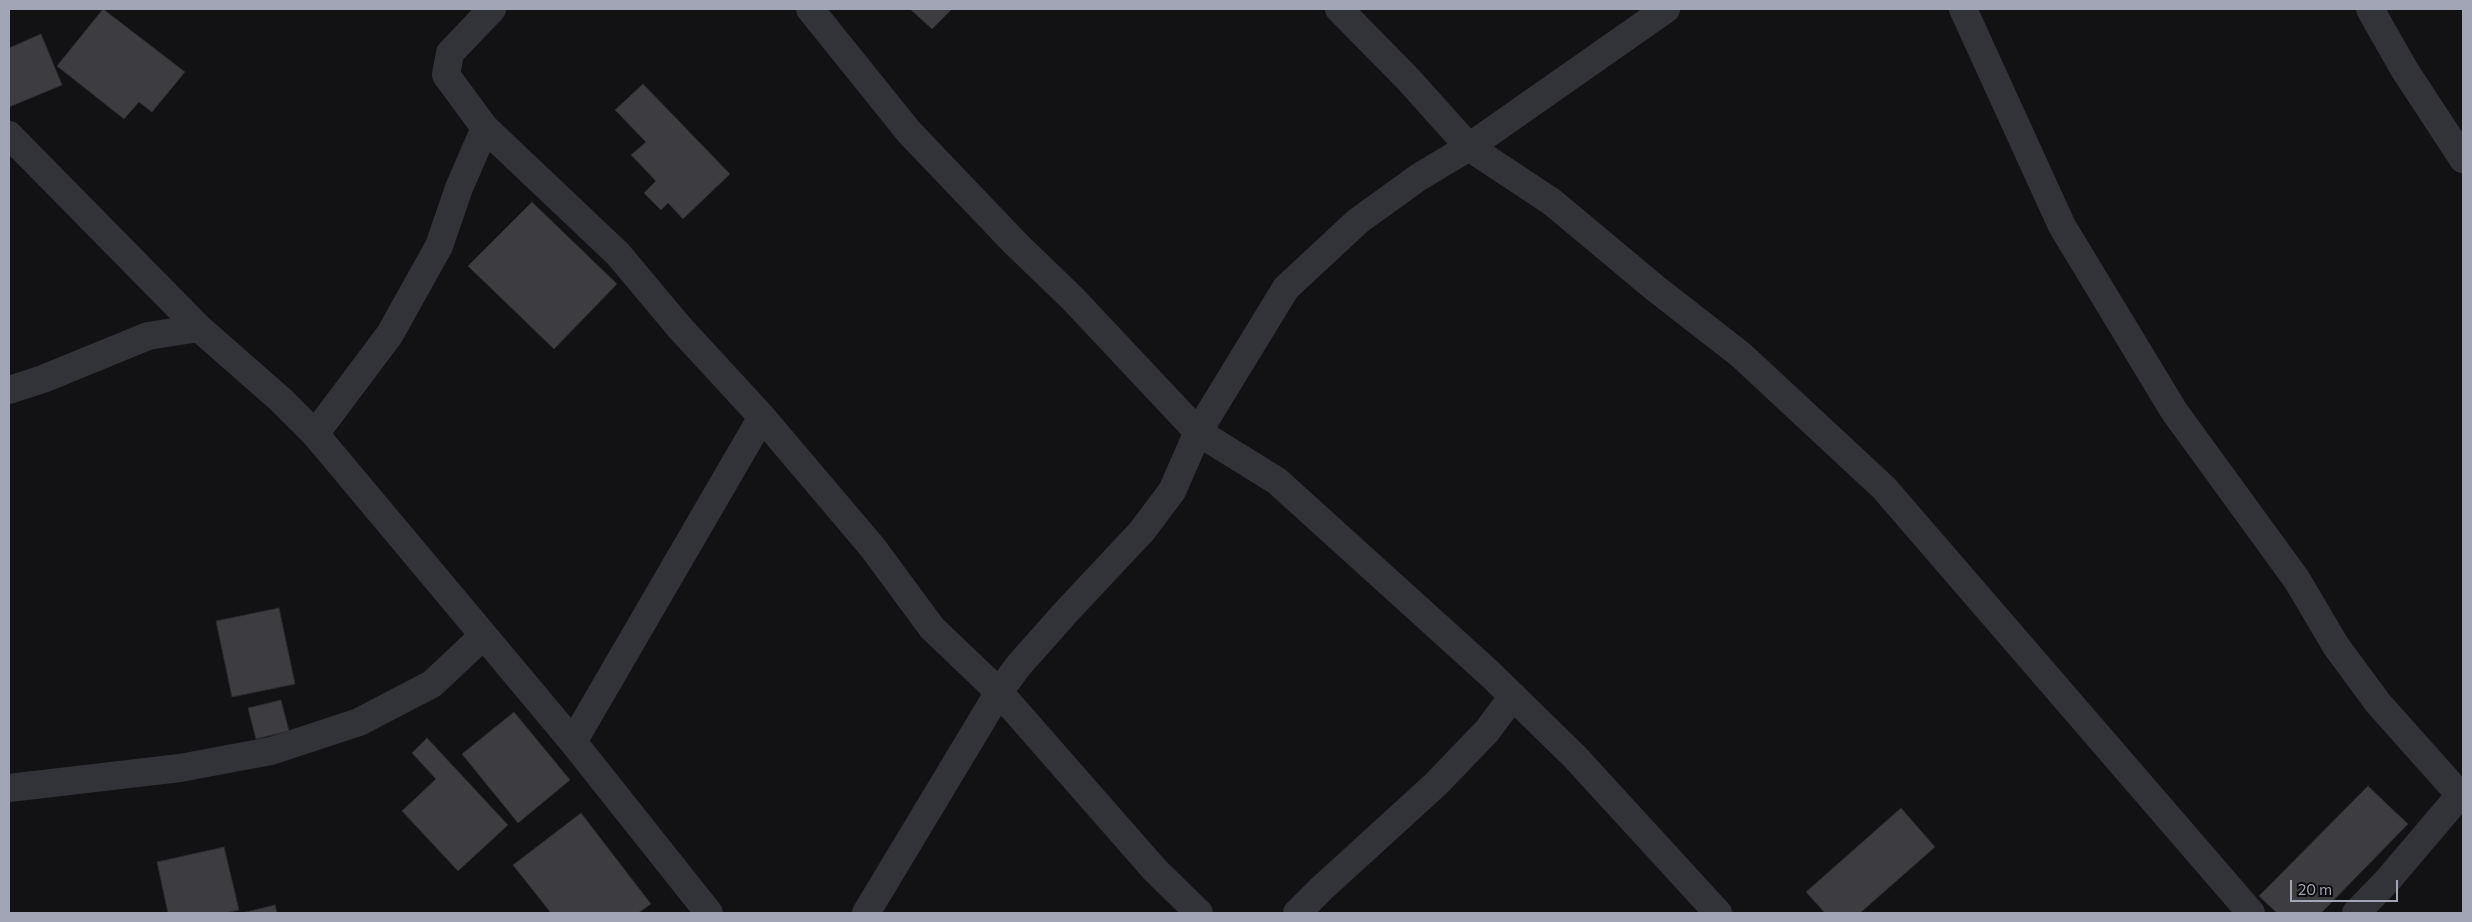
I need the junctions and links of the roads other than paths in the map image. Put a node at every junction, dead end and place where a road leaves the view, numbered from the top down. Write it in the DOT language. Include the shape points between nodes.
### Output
graph roads {
  1 [pos="492,9"];
  2 [pos="810,9"];
  3 [pos="1339,9"];
  4 [pos="1666,9"];
  5 [pos="1963,9"];
  6 [pos="2370,9"];
  7 [pos="485,128"];
  8 [pos="9,135"];
  9 [pos="1469,147"];
  10 [pos="2463,159"];
  11 [pos="199,328"];
  12 [pos="9,390"];
  13 [pos="762,416"];
  14 [pos="1198,432"];
  15 [pos="314,434"];
  16 [pos="483,636"];
  17 [pos="999,692"];
  18 [pos="1513,696"];
  19 [pos="573,742"];
  20 [pos="9,788"];
  21 [pos="2462,793"];
  22 [pos="709,913"];
  23 [pos="866,913"];
  24 [pos="1199,913"];
  25 [pos="1298,913"];
  26 [pos="1718,913"];
  27 [pos="2251,913"];
  28 [pos="2356,913"];
  1 -- 7 [label="street" via="450,53 446,75"];
  2 -- 14 [label="street" via="909,132"];
  3 -- 9 [label="street"];
  4 -- 9 [label="street"];
  5 -- 21 [label="street" via="2062,226 2174,411 2297,580 2336,646 2378,703"];
  6 -- 10 [label="street" via="2404,69"];
  7 -- 13 [label="street" via="618,254 680,328"];
  7 -- 15 [label="street" via="439,246 390,334"];
  8 -- 11 [label="street"];
  9 -- 14 [label="street" via="1418,176 1358,221 1286,288"];
  9 -- 27 [label="street" via="1552,202 1741,355 1884,488"];
  11 -- 12 [label="street" via="148,336"];
  11 -- 15 [label="street"];
  13 -- 17 [label="street" via="873,548 932,628"];
  13 -- 19 [label="street"];
  14 -- 17 [label="street" via="1172,491 1147,525 1061,617"];
  14 -- 18 [label="street" via="1277,481"];
  15 -- 16 [label="street"];
  16 -- 19 [label="street"];
  16 -- 20 [label="street" via="432,684 359,722 280,748 180,768"];
  17 -- 23 [label="street"];
  17 -- 24 [label="street" via="1155,870"];
  18 -- 25 [label="street" via="1486,731 1436,784"];
  18 -- 26 [label="street" via="1575,756"];
  19 -- 22 [label="street"];
  21 -- 28 [label="street"];
}
